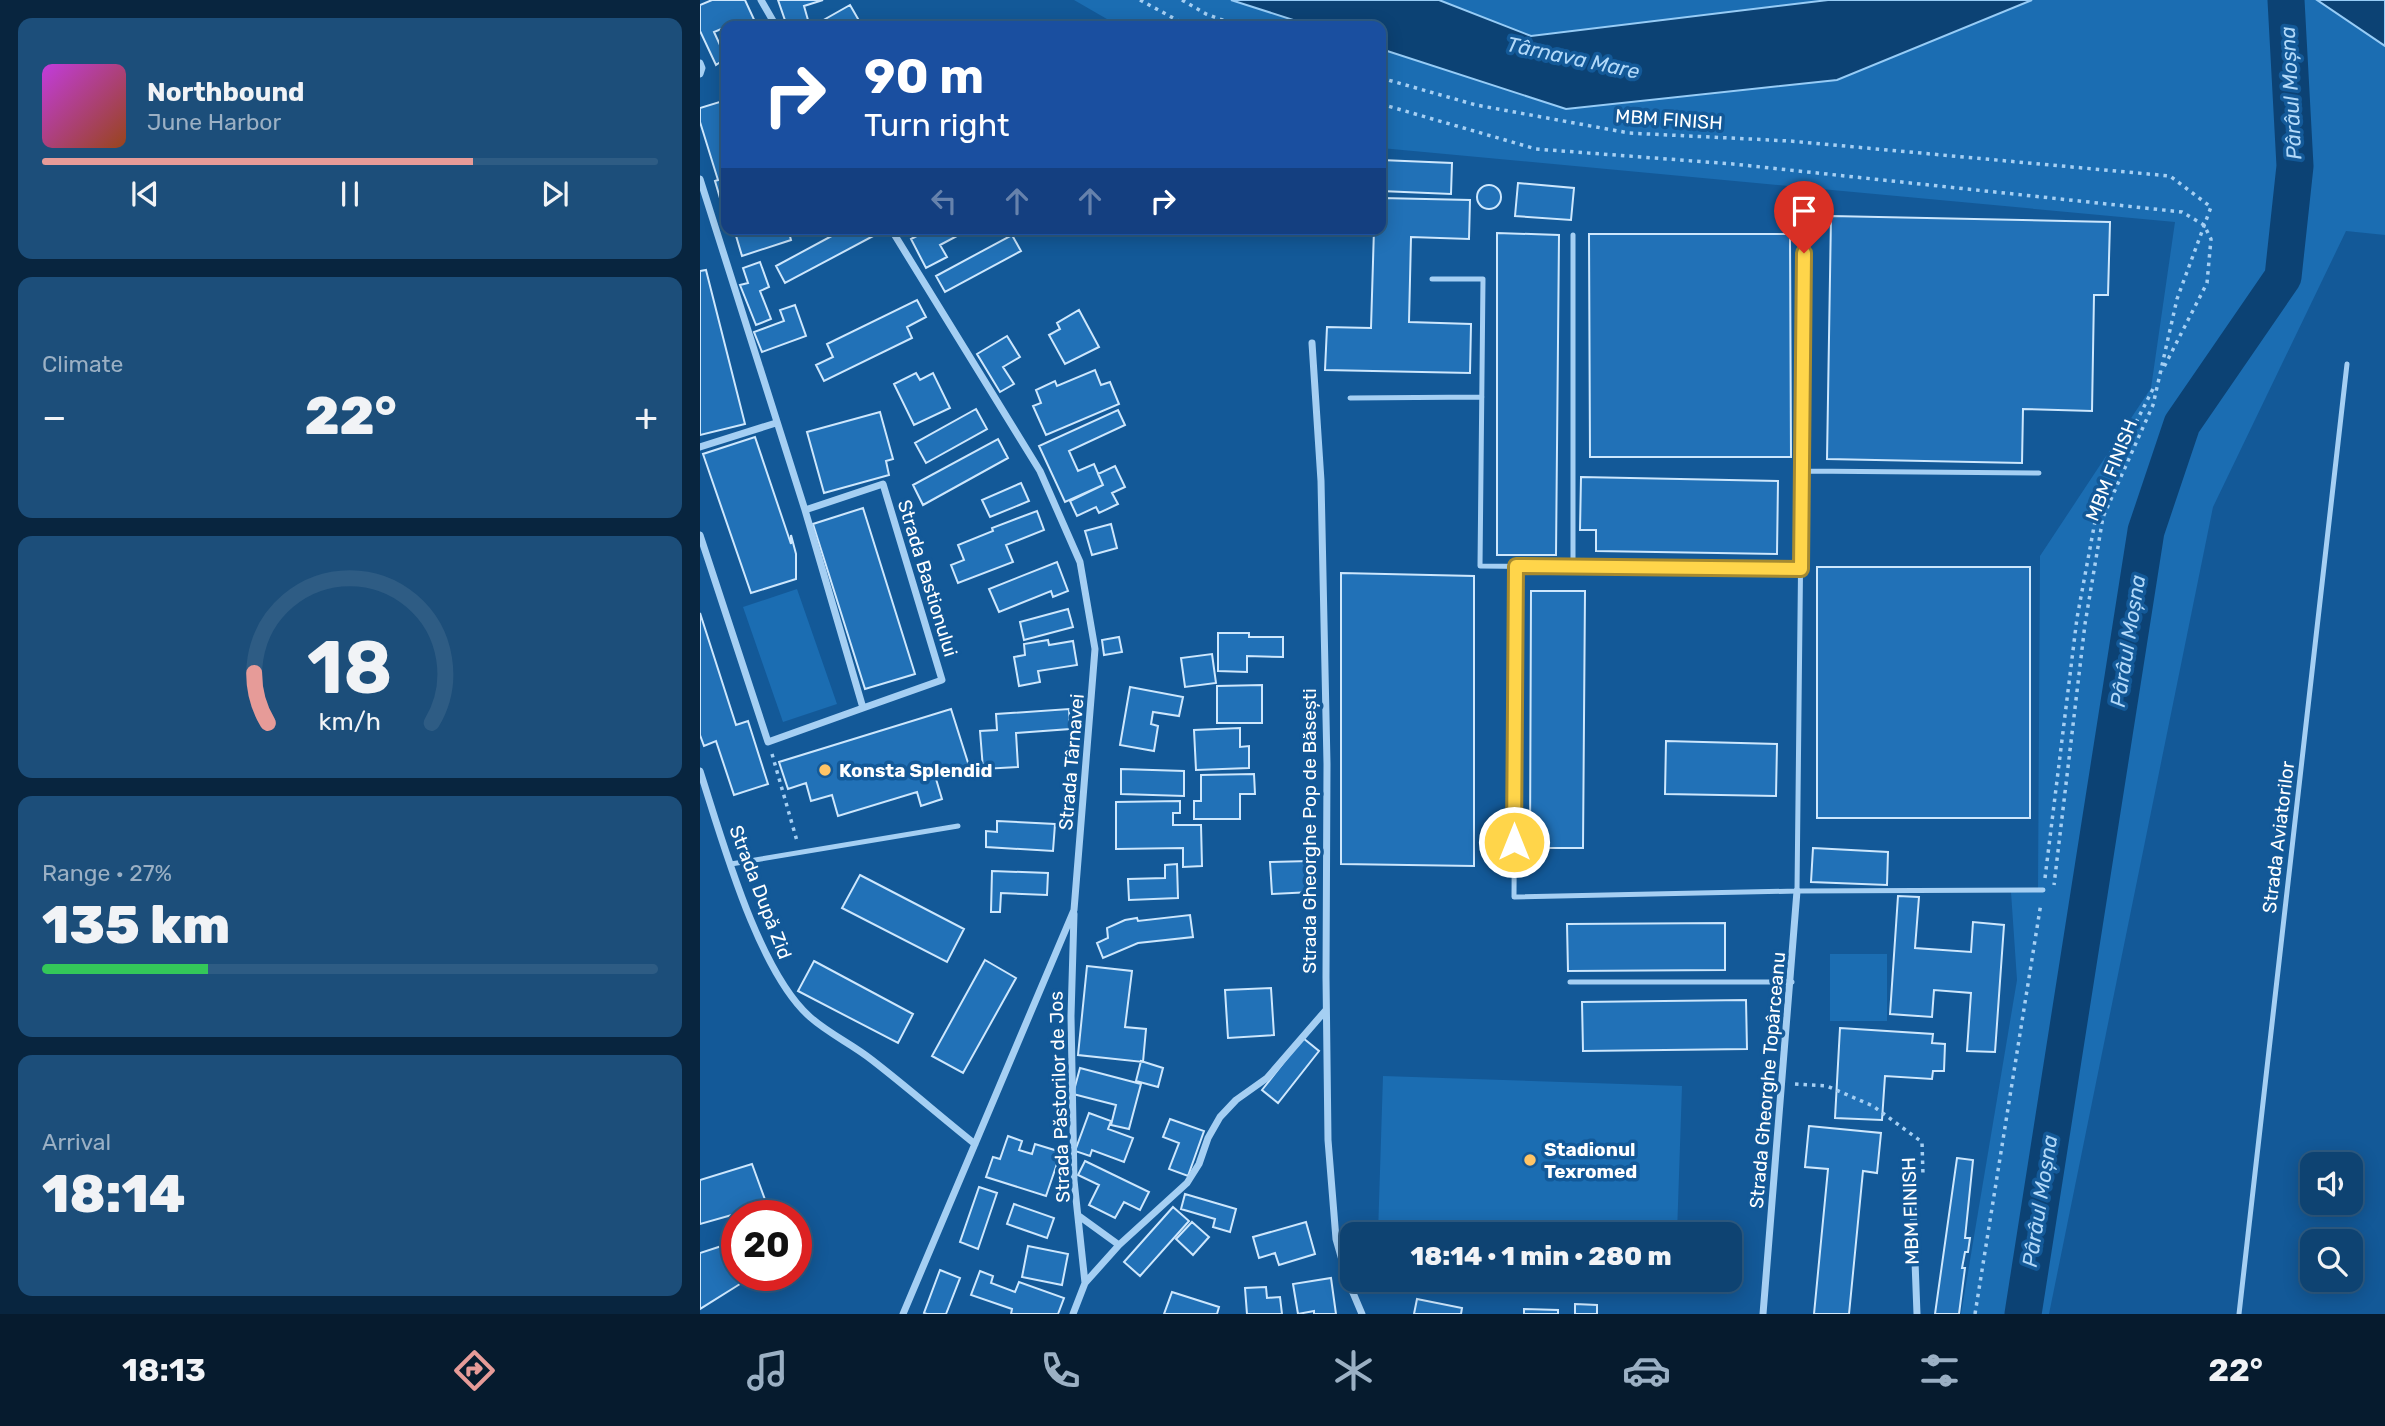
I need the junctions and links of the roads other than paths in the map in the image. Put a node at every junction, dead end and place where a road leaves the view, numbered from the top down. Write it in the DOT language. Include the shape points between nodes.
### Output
graph roads {
  1 [pos="761,0"];
  2 [pos="773,21"];
  3 [pos="700,63"];
  4 [pos="700,74"];
  5 [pos="700,179"];
  6 [pos="895,235"];
  7 [pos="1573,235"];
  8 [pos="1804,253"];
  9 [pos="1432,279"];
  10 [pos="1312,343"];
  11 [pos="2347,364"];
  12 [pos="1482,397"];
  13 [pos="1350,398"];
  14 [pos="776,423"];
  15 [pos="700,447"];
  16 [pos="1803,471"];
  17 [pos="2039,473"];
  18 [pos="805,510"];
  19 [pos="700,535"];
  20 [pos="1516,566"];
  21 [pos="1573,567"];
  22 [pos="1801,569"];
  23 [pos="863,708"];
  24 [pos="700,771"];
  25 [pos="958,826"];
  26 [pos="731,864"];
  27 [pos="2043,890"];
  28 [pos="1797,891"];
  29 [pos="1074,909"];
  30 [pos="1570,982"];
  31 [pos="1791,982"];
  32 [pos="1326,1010"];
  33 [pos="975,1144"];
  34 [pos="1912,1182"];
  35 [pos="1079,1216"];
  36 [pos="1119,1245"];
  37 [pos="1085,1283"];
  38 [pos="903,1314"];
  39 [pos="1073,1314"];
  40 [pos="1362,1314"];
  41 [pos="1763,1314"];
  42 [pos="1917,1314"];
  43 [pos="2239,1314"];
  1 -- 2 [label="street"];
  3 -- 4 [label="street"];
  5 -- 14 [label="street"];
  6 -- 29 [label="street, Strada Târnavei" via="1040,471 1080,562 1096,649"];
  7 -- 21 [label="lane"];
  8 -- 16 [label="lane"];
  9 -- 12 [label="lane" via="1483,279"];
  10 -- 32 [label="street, Strada Gheorghe Pop de Băsești" via="1321,481 1327,764"];
  11 -- 43 [label="lane, Strada Aviatorilor"];
  12 -- 13 [label="lane"];
  12 -- 20 [label="lane" via="1480,566"];
  14 -- 15 [label="street"];
  14 -- 18 [label="street"];
  16 -- 17 [label="lane"];
  16 -- 22 [label="lane"];
  18 -- 23 [label="street"];
  18 -- 23 [label="street, Strada Bastionului" via="883,484 942,680"];
  19 -- 23 [label="street, Strada Bastionului" via="768,742"];
  20 -- 21 [label="lane"];
  20 -- 28 [label="lane" via="1514,897"];
  21 -- 22 [label="lane"];
  22 -- 28 [label="lane"];
  24 -- 26 [label="street, Strada După Zid"];
  25 -- 26 [label="lane"];
  26 -- 33 [label="street, Strada După Zid" via="774,969 810,1017 871,1059"];
  27 -- 28 [label="lane"];
  28 -- 31 [label="street, Strada Gheorghe Topârceanu"];
  29 -- 33 [label="street, Strada Târnavei"];
  29 -- 35 [label="street, Strada Păstorilor de Jos" via="1071,1030"];
  30 -- 31 [label="lane"];
  31 -- 41 [label="street, Strada Gheorghe Topârceanu"];
  32 -- 36 [label="street, Strada Păstorilor de Jos" via="1267,1078 1220,1117 1187,1183"];
  32 -- 40 [label="street, Strada Gheorghe Pop de Băsești" via="1328,1140 1336,1239"];
  33 -- 38 [label="street, Strada Târnavei"];
  34 -- 42 [label="street"];
  35 -- 36 [label="street"];
  35 -- 37 [label="street, Strada Păstorilor de Jos"];
  36 -- 37 [label="street, Strada Păstorilor de Jos"];
  37 -- 39 [label="street, Strada Păstorilor de Jos"];
}
